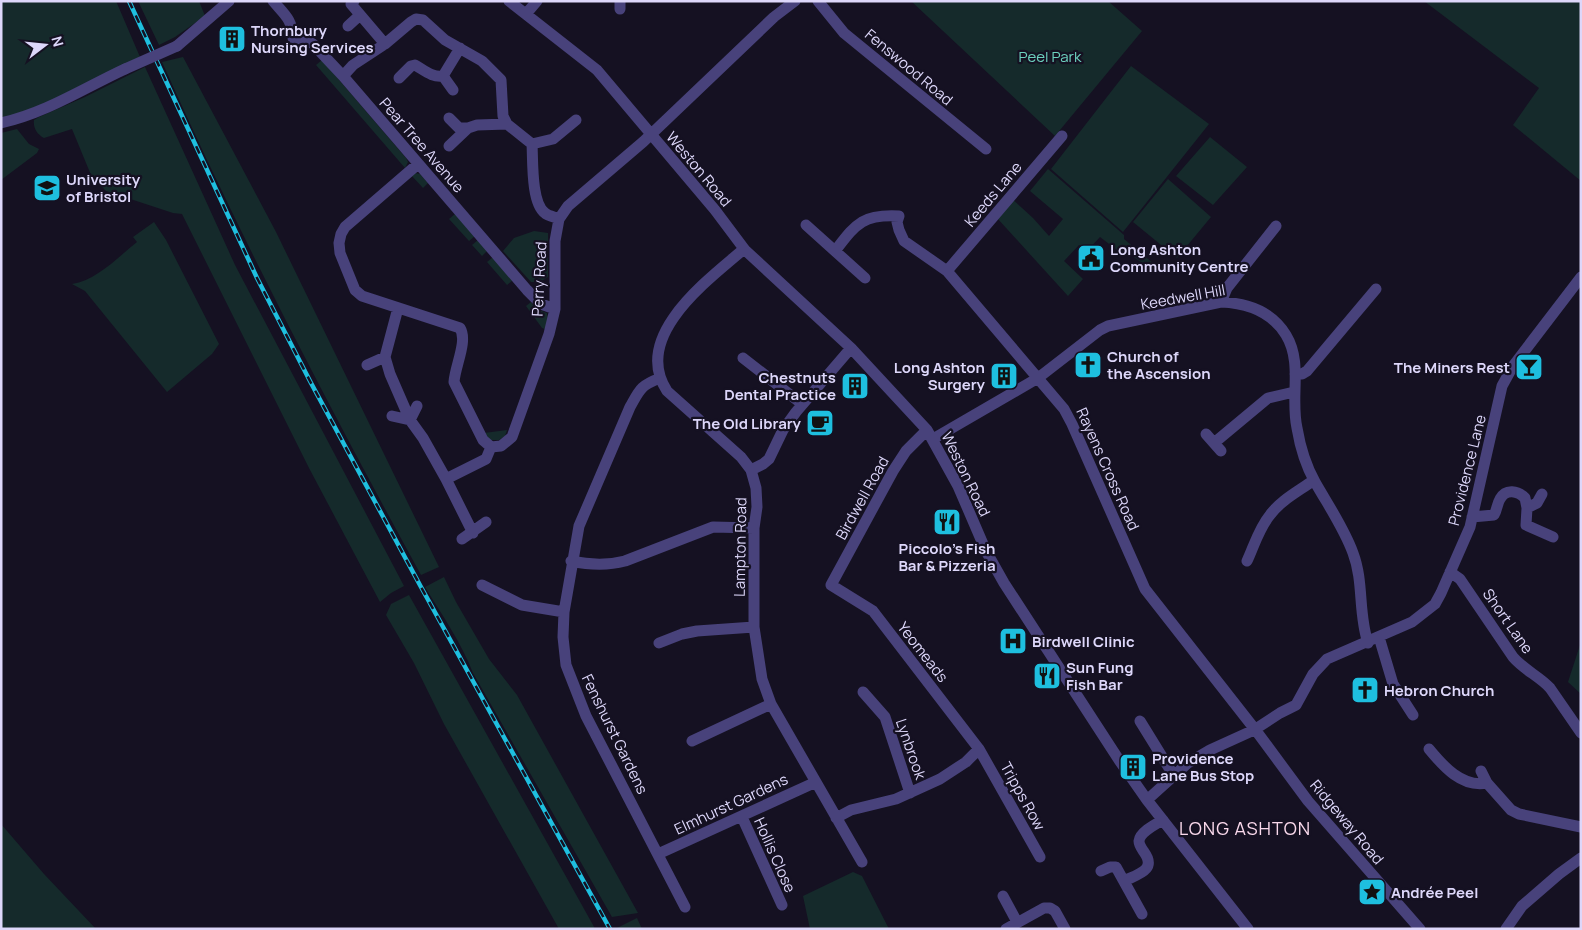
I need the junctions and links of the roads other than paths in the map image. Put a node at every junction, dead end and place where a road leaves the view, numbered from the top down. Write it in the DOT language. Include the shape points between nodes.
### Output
graph roads {
  1 [pos="229,1"];
  2 [pos="273,1"];
  3 [pos="354,1"];
  4 [pos="508,1"];
  5 [pos="537,1"];
  6 [pos="795,1"];
  7 [pos="818,1"];
  8 [pos="526,14"];
  9 [pos="360,15"];
  10 [pos="348,26"];
  11 [pos="385,44"];
  12 [pos="460,48"];
  13 [pos="342,76"];
  14 [pos="443,76"];
  15 [pos="399,78"];
  16 [pos="453,90"];
  17 [pos="449,118"];
  18 [pos="576,120"];
  19 [pos="1,123"];
  20 [pos="507,124"];
  21 [pos="468,128"];
  22 [pos="651,134"];
  23 [pos="1062,136"];
  24 [pos="532,144"];
  25 [pos="449,146"];
  26 [pos="986,149"];
  27 [pos="418,164"];
  28 [pos="559,219"];
  29 [pos="806,225"];
  30 [pos="1276,226"];
  31 [pos="744,249"];
  32 [pos="835,251"];
  33 [pos="947,271"];
  34 [pos="1581,277"];
  35 [pos="865,278"];
  36 [pos="1376,289"];
  37 [pos="1221,302"];
  38 [pos="398,308"];
  39 [pos="555,310"];
  40 [pos="852,348"];
  41 [pos="385,357"];
  42 [pos="743,358"];
  43 [pos="367,365"];
  44 [pos="1295,374"];
  45 [pos="660,378"];
  46 [pos="1038,378"];
  47 [pos="1294,392"];
  48 [pos="802,404"];
  49 [pos="416,406"];
  50 [pos="392,416"];
  51 [pos="410,420"];
  52 [pos="930,434"];
  53 [pos="1214,442"];
  54 [pos="491,447"];
  55 [pos="751,470"];
  56 [pos="446,479"];
  57 [pos="1314,480"];
  58 [pos="1542,494"];
  59 [pos="1527,508"];
  60 [pos="1472,517"];
  61 [pos="486,522"];
  62 [pos="754,528"];
  63 [pos="473,533"];
  64 [pos="1553,537"];
  65 [pos="462,539"];
  66 [pos="571,561"];
  67 [pos="1247,562"];
  68 [pos="1450,572"];
  69 [pos="482,585"];
  70 [pos="831,585"];
  71 [pos="564,612"];
  72 [pos="754,627"];
  73 [pos="1379,638"];
  74 [pos="659,643"];
  75 [pos="1368,643"];
  76 [pos="863,692"];
  77 [pos="771,704"];
  78 [pos="1414,715"];
  79 [pos="1140,721"];
  80 [pos="1254,730"];
  81 [pos="1581,734"];
  82 [pos="692,741"];
  83 [pos="979,749"];
  84 [pos="1429,749"];
  85 [pos="1481,770"];
  86 [pos="1174,776"];
  87 [pos="816,782"];
  88 [pos="1487,783"];
  89 [pos="910,793"];
  90 [pos="1147,800"];
  91 [pos="742,816"];
  92 [pos="836,818"];
  93 [pos="1163,820"];
  94 [pos="1581,827"];
  95 [pos="658,854"];
  96 [pos="1040,857"];
  97 [pos="1581,858"];
  98 [pos="862,862"];
  99 [pos="1101,871"];
  100 [pos="1124,881"];
  101 [pos="1003,896"];
  102 [pos="782,905"];
  103 [pos="685,907"];
  104 [pos="1142,914"];
  105 [pos="1017,922"];
  106 [pos="1006,929"];
  107 [pos="1065,929"];
  108 [pos="1248,929"];
  109 [pos="1420,929"];
  110 [pos="1506,929"];
  1 -- 19 [label="street, bridge" via="178,46 23,118"];
  2 -- 13 [label="street, Pear Tree Avenue" via="289,18 293,38 313,44"];
  3 -- 9 [label="street" via="351,4"];
  4 -- 8 [label="street, Weston Road"];
  5 -- 8 [label="street"];
  6 -- 22 [label="street"];
  7 -- 26 [label="street, Fenswood Road" via="844,33"];
  8 -- 22 [label="street, Weston Road" via="597,70"];
  9 -- 10 [label="street"];
  9 -- 11 [label="street"];
  11 -- 12 [label="street" via="416,19 423,20 444,40"];
  11 -- 13 [label="street"];
  12 -- 14 [label="street"];
  12 -- 20 [label="street" via="482,61 501,80 503,116"];
  13 -- 27 [label="street, Pear Tree Avenue"];
  14 -- 15 [label="street" via="432,75 415,65"];
  14 -- 16 [label="street"];
  17 -- 21 [label="street" via="459,128"];
  18 -- 24 [label="street" via="553,139"];
  20 -- 21 [label="street"];
  20 -- 24 [label="street"];
  21 -- 25 [label="street"];
  22 -- 28 [label="street" via="568,206"];
  22 -- 31 [label="street, Weston Road"];
  23 -- 33 [label="street, Keeds Lane"];
  24 -- 28 [label="street" via="535,191 540,208"];
  27 -- 38 [label="street" via="345,227 338,243 355,290 362,296"];
  27 -- 39 [label="street, Pear Tree Avenue" via="527,290 541,304"];
  28 -- 39 [label="street, Perry Road" via="555,242"];
  29 -- 32 [label="street"];
  30 -- 37 [label="street" via="1227,288"];
  31 -- 40 [label="street, Weston Road"];
  31 -- 45 [label="street" via="688,298 672,319 658,352"];
  32 -- 33 [label="street, Rayens Cross Road" via="866,218 904,217 897,222 904,241"];
  32 -- 35 [label="street"];
  33 -- 46 [label="street, Rayens Cross Road"];
  34 -- 60 [label="street, Providence Lane" via="1513,366 1502,386"];
  36 -- 44 [label="street" via="1371,303 1307,371"];
  37 -- 44 [label="street, Keedwell Hill" via="1248,306 1276,322 1292,348"];
  37 -- 46 [label="street, Keedwell Hill" via="1108,326"];
  38 -- 41 [label="street"];
  38 -- 54 [label="street" via="460,328 464,338 454,382 483,440"];
  39 -- 54 [label="street, Perry Road" via="512,437 502,446"];
  40 -- 48 [label="street"];
  40 -- 52 [label="street, Weston Road"];
  41 -- 43 [label="street"];
  41 -- 51 [label="street"];
  42 -- 48 [label="street"];
  44 -- 47 [label="street, Keedwell Hill"];
  45 -- 55 [label="street" via="667,391"];
  45 -- 66 [label="street, Fenshurst Gardens" via="644,384 630,407 579,526"];
  46 -- 52 [label="street, Keedwell Hill"];
  46 -- 80 [label="street, Rayens Cross Road" via="1072,424 1145,589"];
  47 -- 53 [label="street" via="1268,398"];
  47 -- 57 [label="street, Keedwell Hill" via="1296,427"];
  48 -- 55 [label="street" via="783,430 769,459"];
  49 -- 51 [label="street"];
  50 -- 51 [label="street"];
  51 -- 56 [label="street"];
  52 -- 70 [label="street, Birdwell Road" via="915,440 901,458"];
  52 -- 90 [label="street, Weston Road" via="999,576"];
  54 -- 56 [label="street, Perry Road" via="486,460"];
  55 -- 62 [label="street, Lampton Road" via="757,507"];
  56 -- 63 [label="street"];
  57 -- 67 [label="street" via="1277,507 1263,525 1256,552"];
  57 -- 75 [label="street, Keedwell Hill" via="1358,567"];
  58 -- 59 [label="street" via="1537,503"];
  59 -- 60 [label="street" via="1525,498 1511,491 1501,497 1494,515"];
  59 -- 64 [label="street" via="1526,525 1542,526"];
  60 -- 68 [label="street, Providence Lane"];
  61 -- 63 [label="street"];
  62 -- 66 [label="street" via="713,527 612,564 591,565"];
  62 -- 72 [label="street, Lampton Road"];
  63 -- 65 [label="street"];
  66 -- 71 [label="street, Fenshurst Gardens"];
  68 -- 73 [label="street, Providence Lane" via="1438,598 1424,613"];
  68 -- 81 [label="street, Short Lane" via="1460,579 1520,666 1545,683"];
  69 -- 71 [label="street" via="522,605"];
  70 -- 83 [label="street, Yeomeads" via="873,611"];
  71 -- 95 [label="street, Fenshurst Gardens" via="566,665 575,691"];
  72 -- 74 [label="street" via="697,631"];
  72 -- 77 [label="street, Lampton Road" via="762,679"];
  73 -- 75 [label="street, Providence Lane"];
  73 -- 78 [label="street" via="1393,684"];
  75 -- 80 [label="street, Providence Lane" via="1327,659 1313,674 1296,705"];
  76 -- 89 [label="street, Lynbrook" via="885,717"];
  77 -- 82 [label="street"];
  77 -- 87 [label="street, Lampton Road"];
  79 -- 86 [label="street"];
  80 -- 86 [label="street, Providence Lane" via="1210,750"];
  80 -- 109 [label="street, Ridgeway Road" via="1308,801"];
  83 -- 89 [label="street, Lynbrook" via="953,771"];
  83 -- 96 [label="street, Tripps Row"];
  84 -- 88 [label="street" via="1435,763 1455,775 1470,783"];
  85 -- 88 [label="street"];
  86 -- 90 [label="street, Providence Lane"];
  87 -- 91 [label="street, Elmhurst Gardens"];
  87 -- 92 [label="street, Lampton Road"];
  88 -- 94 [label="street" via="1511,810 1519,814"];
  89 -- 92 [label="street, Lynbrook" via="888,802 851,810"];
  90 -- 93 [label="street, Weston Road"];
  91 -- 95 [label="street, Elmhurst Gardens"];
  91 -- 102 [label="street, Hollis Close"];
  92 -- 98 [label="street, Lampton Road"];
  93 -- 100 [label="street" via="1140,838 1149,860 1148,866"];
  93 -- 108 [label="street, Weston Road"];
  95 -- 103 [label="street, Fenshurst Gardens"];
  97 -- 110 [label="street" via="1522,906"];
  99 -- 100 [label="street" via="1116,867"];
  100 -- 104 [label="street"];
  101 -- 105 [label="street"];
  105 -- 106 [label="street"];
  105 -- 107 [label="street" via="1050,908"];
}
